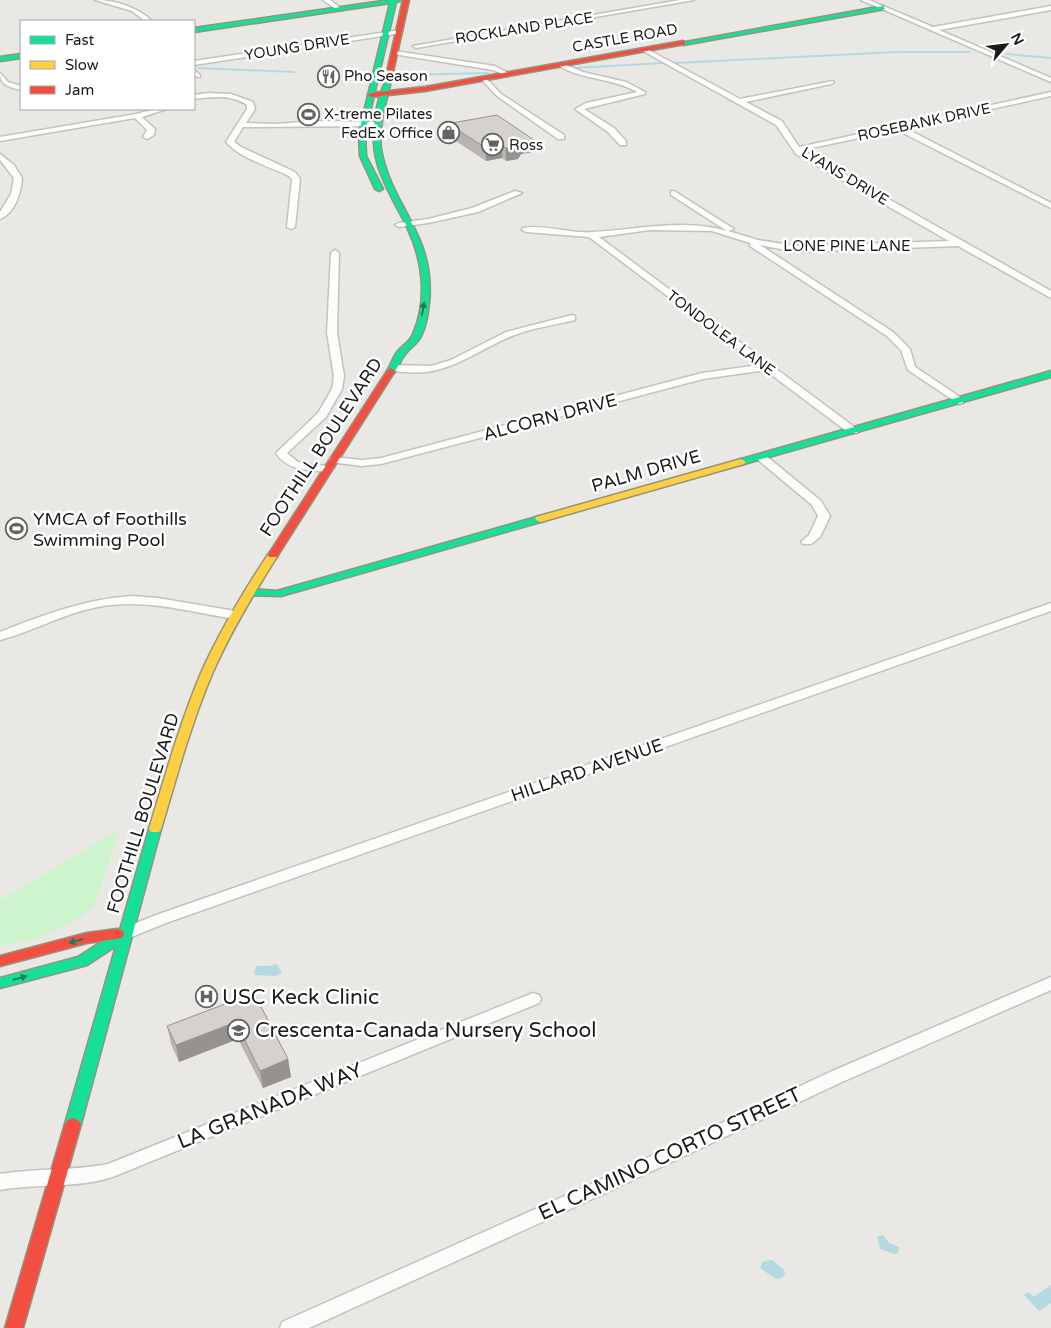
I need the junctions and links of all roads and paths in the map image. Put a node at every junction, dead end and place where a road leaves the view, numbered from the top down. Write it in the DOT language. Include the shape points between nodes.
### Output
graph roads {
  1 [pos="98,0"];
  2 [pos="326,0"];
  3 [pos="396,0"];
  4 [pos="406,0"];
  5 [pos="691,0"];
  6 [pos="864,0"];
  7 [pos="883,8"];
  8 [pos="1051,8"];
  9 [pos="339,9"];
  10 [pos="149,20"];
  11 [pos="933,29"];
  12 [pos="195,30"];
  13 [pos="400,32"];
  14 [pos="385,33"];
  15 [pos="416,46"];
  16 [pos="645,50"];
  17 [pos="395,53"];
  18 [pos="20,56"];
  19 [pos="0,59"];
  20 [pos="195,63"];
  21 [pos="561,65"];
  22 [pos="507,74"];
  23 [pos="0,75"];
  24 [pos="483,78"];
  25 [pos="1051,80"];
  26 [pos="831,82"];
  27 [pos="20,88"];
  28 [pos="1051,94"];
  29 [pos="371,95"];
  30 [pos="385,95"];
  31 [pos="195,97"];
  32 [pos="740,101"];
  33 [pos="159,110"];
  34 [pos="137,116"];
  35 [pos="364,124"];
  36 [pos="379,124"];
  37 [pos="241,125"];
  38 [pos="899,128"];
  39 [pos="147,137"];
  40 [pos="561,137"];
  41 [pos="0,139"];
  42 [pos="623,143"];
  43 [pos="798,149"];
  44 [pos="0,156"];
  45 [pos="385,190"];
  46 [pos="518,193"];
  47 [pos="674,193"];
  48 [pos="1051,206"];
  49 [pos="0,217"];
  50 [pos="404,224"];
  51 [pos="291,227"];
  52 [pos="526,230"];
  53 [pos="591,235"];
  54 [pos="744,238"];
  55 [pos="960,243"];
  56 [pos="335,253"];
  57 [pos="414,271"];
  58 [pos="1051,295"];
  59 [pos="572,318"];
  60 [pos="403,334"];
  61 [pos="403,351"];
  62 [pos="766,367"];
  63 [pos="394,368"];
  64 [pos="1051,374"];
  65 [pos="959,401"];
  66 [pos="853,430"];
  67 [pos="761,457"];
  68 [pos="331,465"];
  69 [pos="807,542"];
  70 [pos="249,592"];
  71 [pos="1051,607"];
  72 [pos="235,615"];
  73 [pos="0,636"];
  74 [pos="124,934"];
  75 [pos="0,961"];
  76 [pos="0,983"];
  77 [pos="1051,983"];
  78 [pos="533,999"];
  79 [pos="57,1176"];
  80 [pos="0,1182"];
  81 [pos="14,1328"];
  82 [pos="289,1328"];
  1 -- 10 [label="street" via="134,10"];
  2 -- 9 [label="street"];
  3 -- 9 [label="main road"];
  3 -- 14 [label="main road, FOOTHILL BOULEVARD"];
  4 -- 13 [label="main road, FOOTHILL BOULEVARD"];
  5 -- 15 [label="street, ROCKLAND PLACE"];
  6 -- 7 [label="street"];
  7 -- 11 [label="street"];
  7 -- 16 [label="main road, CASTLE ROAD"];
  8 -- 11 [label="street"];
  9 -- 12 [label="main road"];
  11 -- 25 [label="street"];
  13 -- 14 [label="street, YOUNG DRIVE"];
  13 -- 17 [label="main road, FOOTHILL BOULEVARD"];
  14 -- 20 [label="street, YOUNG DRIVE"];
  14 -- 29 [label="main road, FOOTHILL BOULEVARD"];
  16 -- 21 [label="main road, CASTLE ROAD"];
  16 -- 32 [label="street, LYANS DRIVE"];
  17 -- 22 [label="street" via="495,68"];
  17 -- 30 [label="main road, FOOTHILL BOULEVARD"];
  18 -- 19 [label="main road"];
  21 -- 22 [label="main road, CASTLE ROAD"];
  21 -- 42 [label="street" via="573,72 628,85 643,94 579,109 611,130"];
  22 -- 24 [label="main road, CASTLE ROAD"];
  23 -- 27 [label="street" via="6,83"];
  24 -- 30 [label="main road, CASTLE ROAD"];
  24 -- 40 [label="street" via="498,95"];
  26 -- 32 [label="street"];
  28 -- 38 [label="street, ROSEBANK DRIVE"];
  29 -- 30 [label="main road, CASTLE ROAD"];
  29 -- 35 [label="main road, FOOTHILL BOULEVARD"];
  30 -- 36 [label="main road, FOOTHILL BOULEVARD"];
  31 -- 37 [label="street" via="219,95 246,101 251,109"];
  32 -- 43 [label="street, LYANS DRIVE" via="779,123"];
  33 -- 34 [label="street"];
  34 -- 39 [label="street" via="151,129"];
  34 -- 41 [label="street"];
  35 -- 36 [label="street"];
  35 -- 37 [label="street"];
  35 -- 45 [label="main road, FOOTHILL BOULEVARD" via="363,156"];
  36 -- 45 [label="main road, FOOTHILL BOULEVARD" via="377,147"];
  37 -- 51 [label="street" via="231,144 296,179"];
  38 -- 43 [label="street, ROSEBANK DRIVE"];
  38 -- 48 [label="street"];
  43 -- 55 [label="street, LYANS DRIVE"];
  44 -- 49 [label="street" via="18,178 18,186 14,199"];
  45 -- 50 [label="main road, FOOTHILL BOULEVARD"];
  46 -- 50 [label="street" via="475,210"];
  47 -- 54 [label="street"];
  50 -- 57 [label="main road, FOOTHILL BOULEVARD"];
  61 -- 50 [label="main road, FOOTHILL BOULEVARD, one-way" via="412,345 419,330 425,296 422,254"];
  52 -- 53 [label="street, LONE PINE LANE"];
  53 -- 54 [label="street, LONE PINE LANE" via="682,228 719,230"];
  53 -- 62 [label="street, TONDOLEA LANE"];
  54 -- 55 [label="street, LONE PINE LANE" via="796,249"];
  54 -- 65 [label="street" via="890,334 905,349 911,368"];
  55 -- 58 [label="street, LYANS DRIVE"];
  56 -- 68 [label="street, ALCORN DRIVE" via="332,333 339,376 337,389 322,416 281,453 287,462 294,465"];
  59 -- 63 [label="street" via="509,334 454,362 432,369"];
  60 -- 61 [label="main road, FOOTHILL BOULEVARD" via="400,342"];
  61 -- 63 [label="main road, FOOTHILL BOULEVARD"];
  62 -- 66 [label="street, TONDOLEA LANE"];
  62 -- 68 [label="street, ALCORN DRIVE" via="688,379 381,461"];
  63 -- 68 [label="main road, FOOTHILL BOULEVARD"];
  64 -- 65 [label="main road, PALM DRIVE"];
  65 -- 66 [label="main road, PALM DRIVE"];
  66 -- 67 [label="main road, PALM DRIVE"];
  67 -- 69 [label="street" via="817,503 821,510 824,516 814,537"];
  67 -- 70 [label="main road, PALM DRIVE" via="277,594"];
  68 -- 70 [label="main road, FOOTHILL BOULEVARD"];
  70 -- 72 [label="main road, FOOTHILL BOULEVARD"];
  71 -- 74 [label="street, HILLARD AVENUE"];
  72 -- 73 [label="street" via="150,601 97,603"];
  72 -- 74 [label="main road, FOOTHILL BOULEVARD" via="191,713"];
  74 -- 75 [label="main road, HILLARD AVENUE, one-way" via="87,938"];
  76 -- 74 [label="main road, HILLARD AVENUE, one-way" via="82,960"];
  74 -- 79 [label="main road, FOOTHILL BOULEVARD"];
  77 -- 82 [label="street, EL CAMINO CORTO STREET" via="836,1077"];
  78 -- 79 [label="street, LA GRANADA WAY" via="109,1171"];
  79 -- 80 [label="street, LA GRANADA WAY"];
  79 -- 81 [label="main road, FOOTHILL BOULEVARD"];
}
